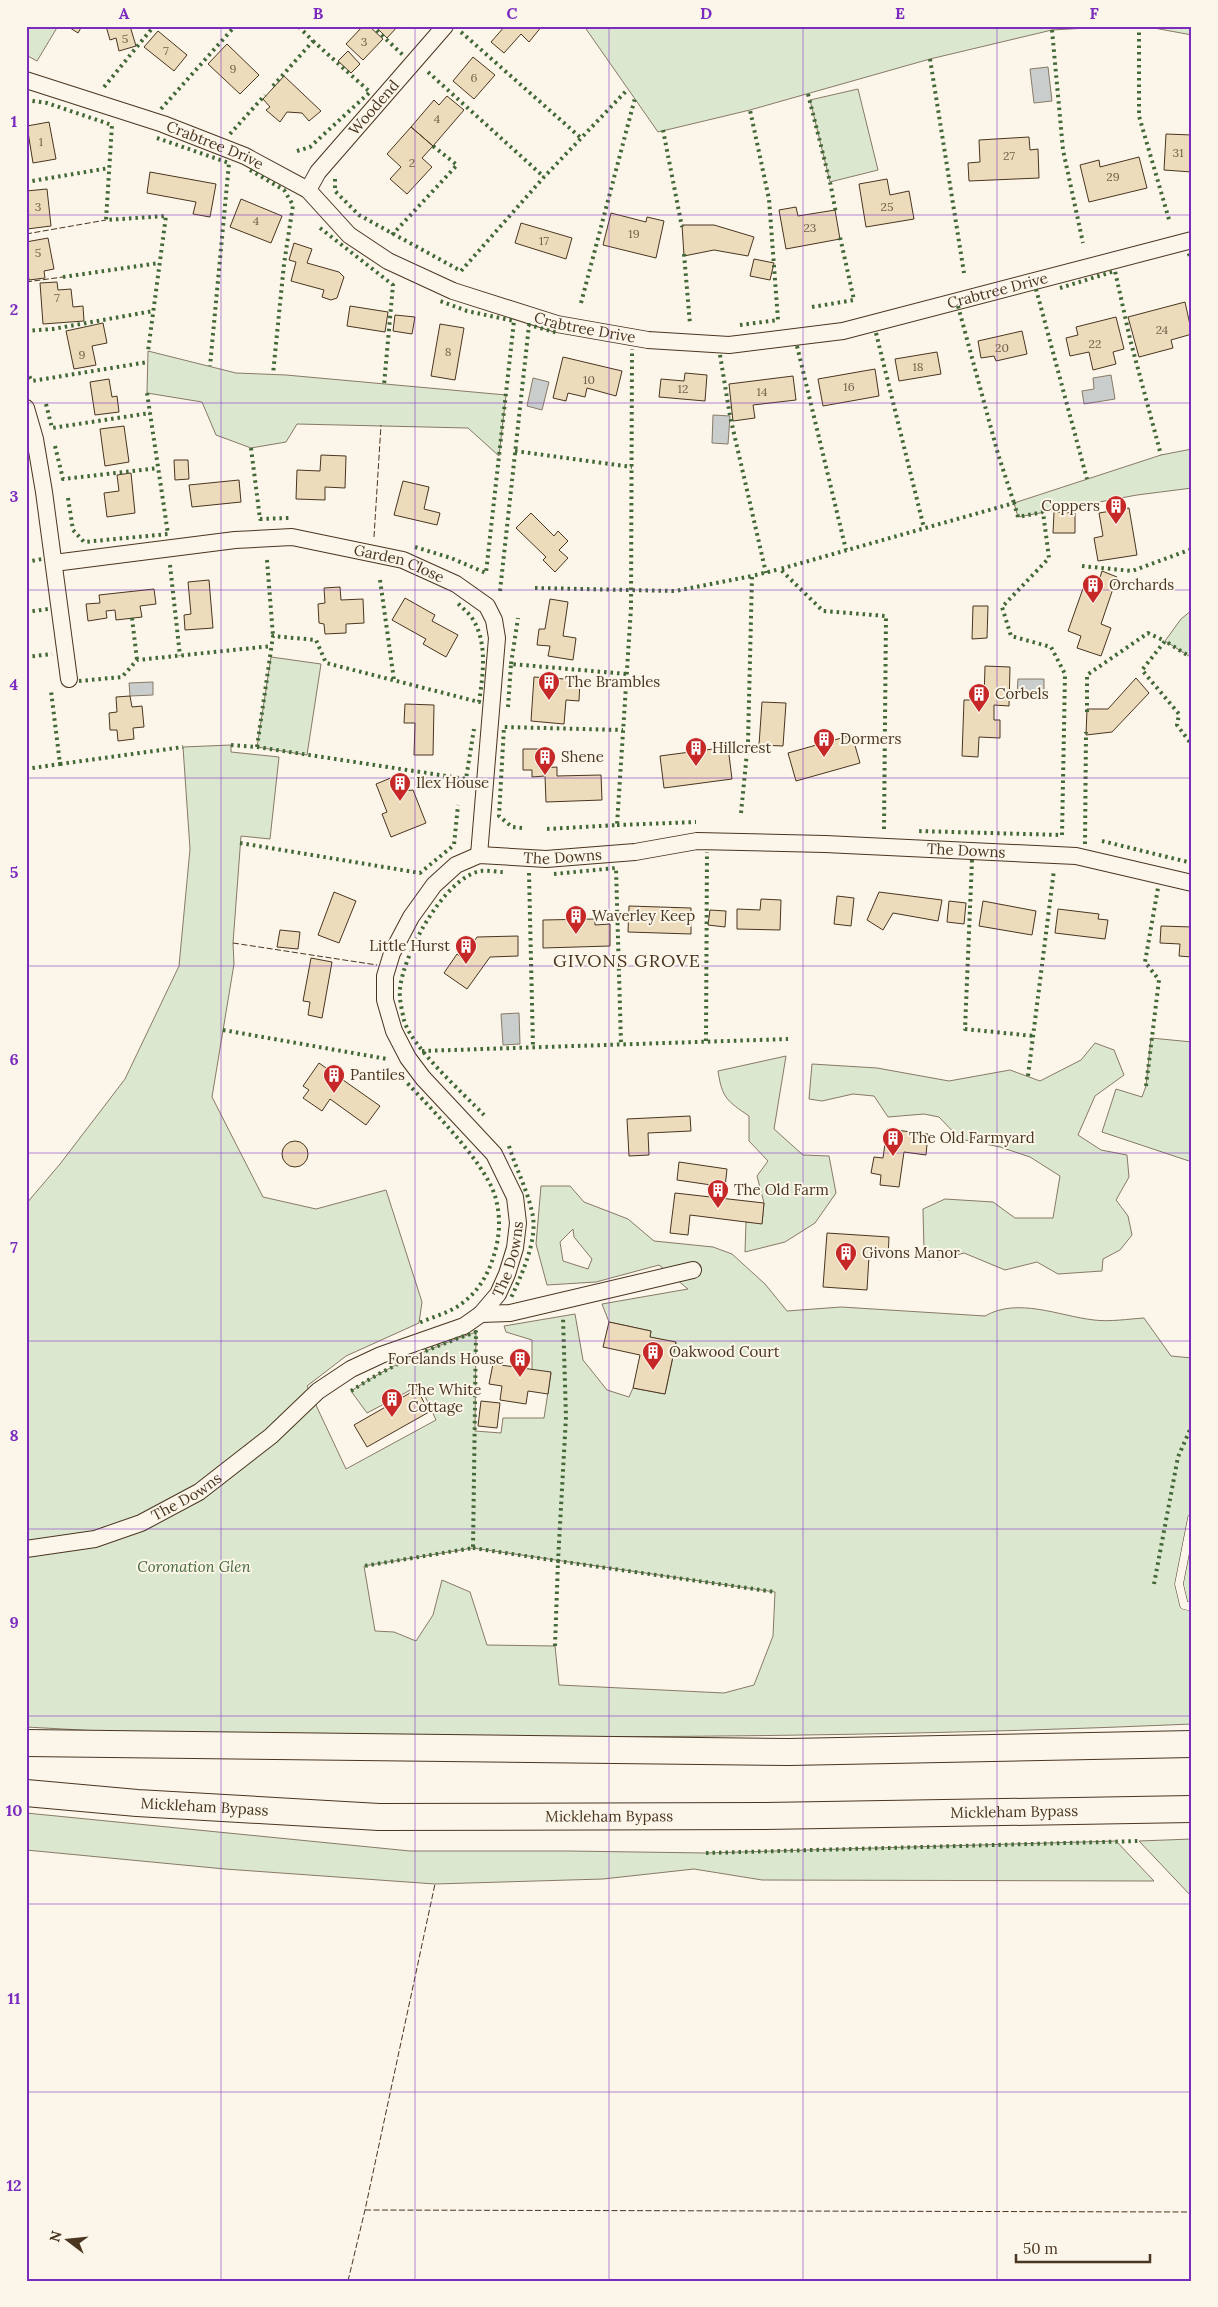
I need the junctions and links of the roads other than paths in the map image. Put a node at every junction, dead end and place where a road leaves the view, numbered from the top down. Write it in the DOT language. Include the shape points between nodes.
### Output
graph roads {
  1 [pos="445,26"];
  2 [pos="26,80"];
  3 [pos="308,190"];
  4 [pos="1192,240"];
  5 [pos="26,408"];
  6 [pos="54,563"];
  7 [pos="69,679"];
  8 [pos="479,855"];
  9 [pos="1192,883"];
  10 [pos="693,1270"];
  11 [pos="481,1314"];
  12 [pos="1192,1518"];
  13 [pos="26,1549"];
  14 [pos="1192,1607"];
  15 [pos="26,1743"];
  16 [pos="1192,1744"];
  17 [pos="26,1793"];
  18 [pos="1192,1808"];
  1 -- 3 [label="street, Woodend" via="318,172"];
  2 -- 3 [label="street, Crabtree Drive" via="182,131 245,156"];
  3 -- 4 [label="street, Crabtree Drive" via="349,235 388,261 453,291 557,324 648,340 728,345 843,330"];
  5 -- 6 [label="street" via="36,439"];
  6 -- 7 [label="street"];
  6 -- 8 [label="street, Garden Close" via="235,540 292,537 403,560 456,584 487,606 494,620 497,638"];
  8 -- 9 [label="street, The Downs" via="546,859 635,852 697,841 891,846 1076,856"];
  8 -- 11 [label="street, The Downs" via="456,866 434,885 411,917 392,953 385,976 385,1000 408,1058 494,1154 515,1197 518,1223 515,1248 498,1294"];
  10 -- 11 [label="street, The Downs" via="510,1313"];
  11 -- 13 [label="street, The Downs" via="464,1326 351,1369 318,1391 271,1436 199,1492 141,1523 95,1539"];
  12 -- 14 [label="lane" via="1179,1584 1184,1605"];
  15 -- 16 [label="highway" via="789,1752"];
  17 -- 18 [label="highway, Mickleham Bypass" via="136,1804 380,1818 765,1816"];
}
